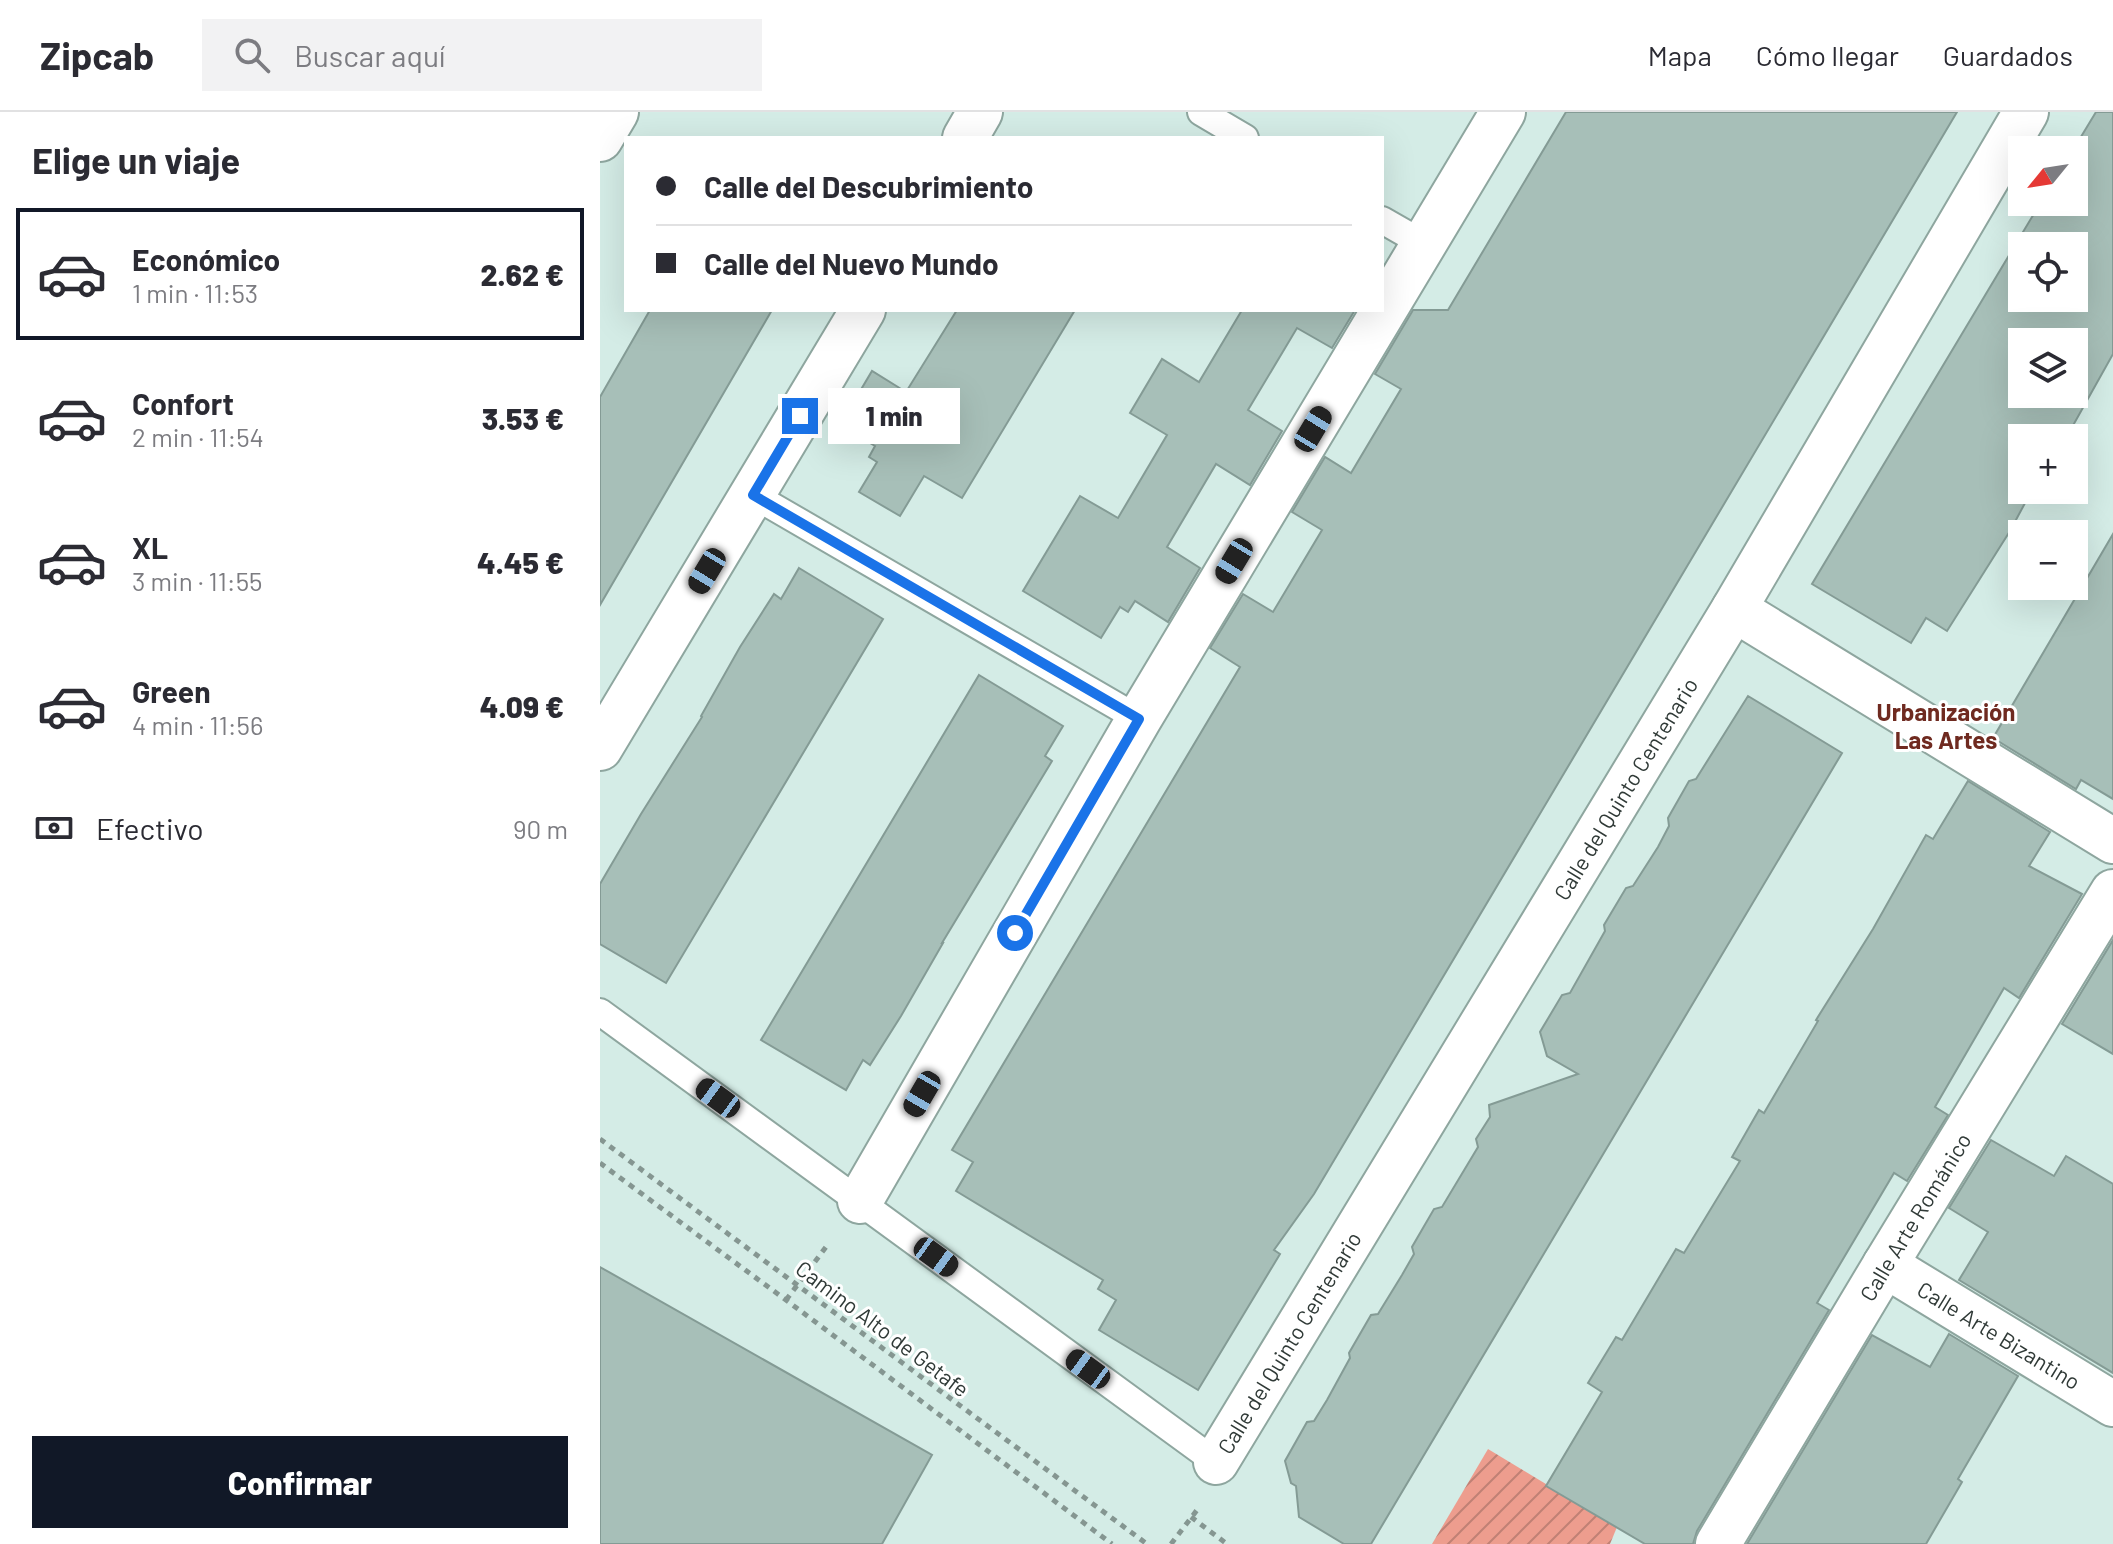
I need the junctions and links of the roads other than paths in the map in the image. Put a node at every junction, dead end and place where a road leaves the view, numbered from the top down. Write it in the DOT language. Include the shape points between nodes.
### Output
graph roads {
  1 [pos="616,112"];
  2 [pos="980,112"];
  3 [pos="1201,112"];
  4 [pos="1503,112"];
  5 [pos="2026,112"];
  6 [pos="966,136"];
  7 [pos="1242,136"];
  8 [pos="600,139"];
  9 [pos="1384,221"];
  10 [pos="1424,244"];
  11 [pos="1384,311"];
  12 [pos="862,312"];
  13 [pos="1383,312"];
  14 [pos="753,495"];
  15 [pos="1734,609"];
  16 [pos="1139,719"];
  17 [pos="600,748"];
  18 [pos="2113,841"];
  19 [pos="2113,892"];
  20 [pos="600,1012"];
  21 [pos="860,1201"];
  22 [pos="1885,1265"];
  23 [pos="2113,1404"];
  24 [pos="1216,1462"];
  25 [pos="1718,1544"];
  1 -- 8 [label="street"];
  2 -- 6 [label="street"];
  3 -- 7 [label="lane"];
  4 -- 10 [label="street"];
  5 -- 15 [label="street, Calle del Quinto Centenario"];
  9 -- 10 [label="lane"];
  10 -- 11 [label="street"];
  12 -- 14 [label="street"];
  13 -- 16 [label="street"];
  14 -- 16 [label="lane"];
  14 -- 17 [label="street"];
  15 -- 18 [label="street"];
  15 -- 24 [label="street, Calle del Quinto Centenario"];
  16 -- 21 [label="street"];
  19 -- 22 [label="street, Calle Arte Románico"];
  20 -- 21 [label="lane"];
  21 -- 24 [label="lane"];
  22 -- 23 [label="street, Calle Arte Bizantino"];
  22 -- 25 [label="street, Calle Arte Románico"];
}
